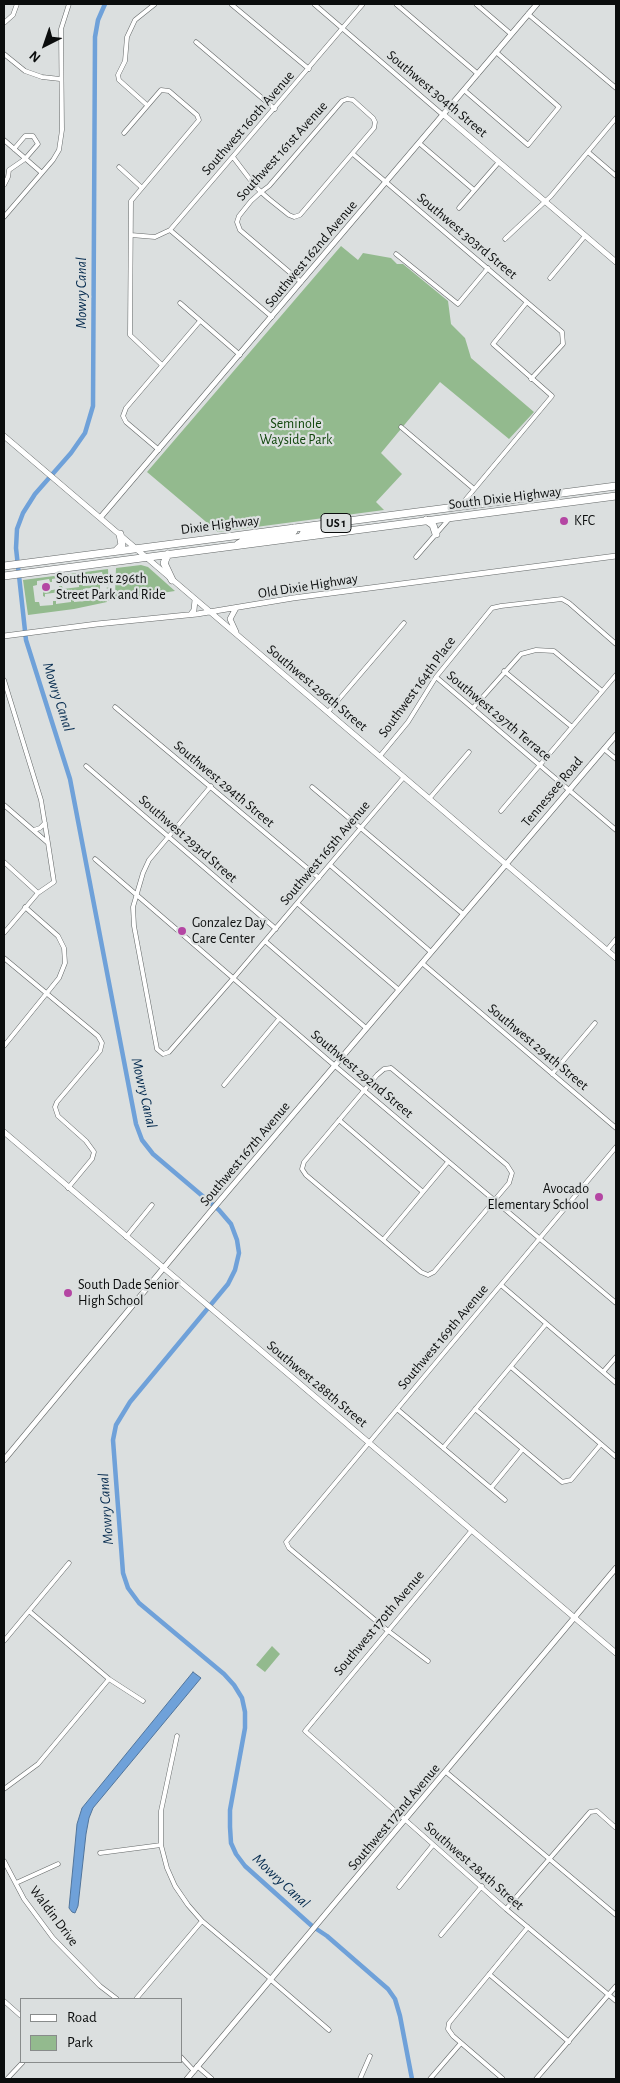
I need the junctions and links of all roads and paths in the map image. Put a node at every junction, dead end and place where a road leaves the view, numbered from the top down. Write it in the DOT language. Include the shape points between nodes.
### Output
graph roads {
  1 [pos="17,4"];
  2 [pos="69,4"];
  3 [pos="155,4"];
  4 [pos="231,4"];
  5 [pos="314,4"];
  6 [pos="364,4"];
  7 [pos="396,4"];
  8 [pos="476,4"];
  9 [pos="537,4"];
  10 [pos="528,14"];
  11 [pos="4,24"];
  12 [pos="343,29"];
  13 [pos="511,34"];
  14 [pos="196,42"];
  15 [pos="496,52"];
  16 [pos="4,54"];
  17 [pos="309,69"];
  18 [pos="478,74"];
  19 [pos="60,79"];
  20 [pos="616,88"];
  21 [pos="464,90"];
  22 [pos="147,105"];
  23 [pos="275,109"];
  24 [pos="444,115"];
  25 [pos="616,118"];
  26 [pos="124,133"];
  27 [pos="4,140"];
  28 [pos="419,144"];
  29 [pos="14,149"];
  30 [pos="588,152"];
  31 [pos="353,154"];
  32 [pos="233,158"];
  33 [pos="25,159"];
  34 [pos="499,162"];
  35 [pos="5,166"];
  36 [pos="119,166"];
  37 [pos="9,170"];
  38 [pos="42,173"];
  39 [pos="616,176"];
  40 [pos="386,183"];
  41 [pos="4,185"];
  42 [pos="142,186"];
  43 [pos="474,190"];
  44 [pos="262,192"];
  45 [pos="545,202"];
  46 [pos="459,208"];
  47 [pos="4,217"];
  48 [pos="170,230"];
  49 [pos="131,235"];
  50 [pos="585,236"];
  51 [pos="504,240"];
  52 [pos="396,254"];
  53 [pos="616,262"];
  54 [pos="488,268"];
  55 [pos="550,278"];
  56 [pos="301,282"];
  57 [pos="527,302"];
  58 [pos="180,303"];
  59 [pos="272,317"];
  60 [pos="200,321"];
  61 [pos="240,355"];
  62 [pos="162,365"];
  63 [pos="532,379"];
  64 [pos="401,427"];
  65 [pos="4,436"];
  66 [pos="159,450"];
  67 [pos="616,486"];
  68 [pos="474,489"];
  69 [pos="616,491"];
  70 [pos="616,496"];
  71 [pos="592,499"];
  72 [pos="487,503"];
  73 [pos="460,506"];
  74 [pos="440,509"];
  75 [pos="100,518"];
  76 [pos="450,518"];
  77 [pos="364,519"];
  78 [pos="423,521"];
  79 [pos="294,528"];
  80 [pos="368,528"];
  81 [pos="120,534"];
  82 [pos="436,534"];
  83 [pos="232,536"];
  84 [pos="301,537"];
  85 [pos="234,546"];
  86 [pos="137,549"];
  87 [pos="116,551"];
  88 [pos="168,554"];
  89 [pos="616,556"];
  90 [pos="416,557"];
  91 [pos="148,558"];
  92 [pos="7,566"];
  93 [pos="55,570"];
  94 [pos="4,576"];
  95 [pos="172,580"];
  96 [pos="195,600"];
  97 [pos="236,608"];
  98 [pos="209,612"];
  99 [pos="191,614"];
  100 [pos="404,623"];
  101 [pos="237,635"];
  102 [pos="4,636"];
  103 [pos="616,644"];
  104 [pos="504,671"];
  105 [pos="616,675"];
  106 [pos="436,677"];
  107 [pos="4,680"];
  108 [pos="602,692"];
  109 [pos="115,707"];
  110 [pos="473,708"];
  111 [pos="328,712"];
  112 [pos="572,727"];
  113 [pos="616,735"];
  114 [pos="604,749"];
  115 [pos="469,752"];
  116 [pos="380,756"];
  117 [pos="616,759"];
  118 [pos="539,765"];
  119 [pos="86,766"];
  120 [pos="404,777"];
  121 [pos="211,786"];
  122 [pos="312,787"];
  123 [pos="569,790"];
  124 [pos="429,799"];
  125 [pos="4,805"];
  126 [pos="501,811"];
  127 [pos="45,823"];
  128 [pos="361,828"];
  129 [pos="34,830"];
  130 [pos="616,830"];
  131 [pos="168,836"];
  132 [pos="48,843"];
  133 [pos="95,859"];
  134 [pos="4,862"];
  135 [pos="506,864"];
  136 [pos="330,865"];
  137 [pos="318,878"];
  138 [pos="38,893"];
  139 [pos="136,896"];
  140 [pos="297,903"];
  141 [pos="25,907"];
  142 [pos="463,914"];
  143 [pos="276,929"];
  144 [pos="4,933"];
  145 [pos="616,939"];
  146 [pos="265,941"];
  147 [pos="607,950"];
  148 [pos="431,952"];
  149 [pos="4,958"];
  150 [pos="616,958"];
  151 [pos="422,963"];
  152 [pos="232,979"];
  153 [pos="399,990"];
  154 [pos="46,994"];
  155 [pos="280,1019"];
  156 [pos="595,1023"];
  157 [pos="366,1028"];
  158 [pos="4,1046"];
  159 [pos="334,1066"];
  160 [pos="552,1074"];
  161 [pos="224,1085"];
  162 [pos="364,1091"];
  163 [pos="339,1120"];
  164 [pos="616,1128"];
  165 [pos="4,1132"];
  166 [pos="616,1147"];
  167 [pos="448,1162"];
  168 [pos="68,1188"];
  169 [pos="423,1192"];
  170 [pos="494,1201"];
  171 [pos="152,1205"];
  172 [pos="126,1237"];
  173 [pos="539,1239"];
  174 [pos="383,1240"];
  175 [pos="163,1268"];
  176 [pos="501,1285"];
  177 [pos="616,1303"];
  178 [pos="546,1324"];
  179 [pos="616,1357"];
  180 [pos="511,1367"];
  181 [pos="603,1372"];
  182 [pos="616,1384"];
  183 [pos="397,1409"];
  184 [pos="475,1409"];
  185 [pos="370,1444"];
  186 [pos="601,1444"];
  187 [pos="443,1448"];
  188 [pos="522,1450"];
  189 [pos="616,1456"];
  190 [pos="4,1460"];
  191 [pos="491,1488"];
  192 [pos="505,1500"];
  193 [pos="472,1530"];
  194 [pos="69,1563"];
  195 [pos="616,1568"];
  196 [pos="29,1611"];
  197 [pos="575,1617"];
  198 [pos="387,1630"];
  199 [pos="4,1641"];
  200 [pos="616,1652"];
  201 [pos="428,1661"];
  202 [pos="109,1679"];
  203 [pos="143,1701"];
  204 [pos="305,1731"];
  205 [pos="177,1736"];
  206 [pos="446,1772"];
  207 [pos="4,1789"];
  208 [pos="405,1820"];
  209 [pos="616,1828"];
  210 [pos="161,1845"];
  211 [pos="433,1845"];
  212 [pos="100,1853"];
  213 [pos="550,1859"];
  214 [pos="4,1861"];
  215 [pos="58,1864"];
  216 [pos="16,1883"];
  217 [pos="482,1886"];
  218 [pos="399,1887"];
  219 [pos="506,1909"];
  220 [pos="616,1914"];
  221 [pos="202,1920"];
  222 [pos="528,1927"];
  223 [pos="441,1935"];
  224 [pos="489,1974"];
  225 [pos="271,1980"];
  226 [pos="616,1986"];
  227 [pos="608,1995"];
  228 [pos="116,1998"];
  229 [pos="137,1998"];
  230 [pos="4,2001"];
  231 [pos="616,2001"];
  232 [pos="20,2015"];
  233 [pos="329,2030"];
  234 [pos="568,2042"];
  235 [pos="461,2043"];
  236 [pos="370,2056"];
  237 [pos="182,2059"];
  238 [pos="22,2063"];
  239 [pos="196,2069"];
  240 [pos="7,2079"];
  241 [pos="187,2079"];
  242 [pos="212,2079"];
  243 [pos="360,2079"];
  244 [pos="430,2079"];
  245 [pos="503,2079"];
  246 [pos="536,2079"];
  1 -- 11 [label="street" via="13,15"];
  2 -- 19 [label="street" via="61,29"];
  3 -- 22 [label="street" via="135,20 128,37 125,61 118,75 119,80"];
  4 -- 17 [label="street"];
  5 -- 12 [label="street, Southwest 304th Street"];
  6 -- 12 [label="street, Southwest 160th Avenue"];
  7 -- 18 [label="street"];
  8 -- 13 [label="street"];
  9 -- 10 [label="street, Southwest 162nd Avenue"];
  10 -- 13 [label="street, Southwest 162nd Avenue"];
  10 -- 20 [label="street"];
  12 -- 17 [label="street, Southwest 160th Avenue"];
  12 -- 24 [label="street, Southwest 304th Street"];
  13 -- 15 [label="street, Southwest 162nd Avenue"];
  14 -- 23 [label="street"];
  15 -- 18 [label="street, Southwest 162nd Avenue"];
  15 -- 21 [label="street" via="559,107 528,145"];
  16 -- 19 [label="street" via="25,71"];
  17 -- 23 [label="street, Southwest 160th Avenue"];
  18 -- 21 [label="street, Southwest 162nd Avenue"];
  19 -- 38 [label="street" via="61,143"];
  21 -- 24 [label="street, Southwest 162nd Avenue"];
  22 -- 26 [label="street"];
  22 -- 42 [label="street" via="161,90 170,91 199,120"];
  23 -- 32 [label="street, Southwest 160th Avenue"];
  24 -- 28 [label="street, Southwest 162nd Avenue"];
  24 -- 34 [label="street, Southwest 304th Street"];
  25 -- 30 [label="street"];
  27 -- 29 [label="street"];
  28 -- 40 [label="street, Southwest 162nd Avenue"];
  28 -- 43 [label="street"];
  29 -- 33 [label="street"];
  29 -- 33 [label="street" via="25,136 36,139 38,144"];
  30 -- 39 [label="street"];
  30 -- 45 [label="street"];
  31 -- 40 [label="street, Southwest 303rd Street"];
  31 -- 44 [label="street" via="300,215 288,215"];
  31 -- 44 [label="street, Southwest 161st Avenue" via="374,128 375,122 353,100 347,99"];
  32 -- 44 [label="street"];
  32 -- 48 [label="street, Southwest 160th Avenue"];
  33 -- 37 [label="street"];
  33 -- 38 [label="street"];
  34 -- 43 [label="street"];
  34 -- 45 [label="street, Southwest 304th Street"];
  35 -- 37 [label="street"];
  36 -- 42 [label="street"];
  37 -- 41 [label="street"];
  38 -- 47 [label="street"];
  40 -- 54 [label="street, Southwest 303rd Street"];
  40 -- 56 [label="street, Southwest 162nd Avenue"];
  42 -- 49 [label="street" via="131,201"];
  43 -- 46 [label="street"];
  44 -- 56 [label="street, Southwest 161st Avenue" via="239,216 240,230"];
  45 -- 50 [label="street, Southwest 304th Street"];
  45 -- 51 [label="street"];
  48 -- 49 [label="street" via="155,237"];
  48 -- 59 [label="street"];
  49 -- 62 [label="street" via="130,335"];
  50 -- 53 [label="street, Southwest 304th Street"];
  50 -- 55 [label="street"];
  52 -- 54 [label="street" via="458,304"];
  54 -- 57 [label="street, Southwest 303rd Street"];
  56 -- 59 [label="street, Southwest 162nd Avenue"];
  57 -- 63 [label="street, Southwest 303rd Street" via="564,337 563,344"];
  57 -- 63 [label="street" via="492,344"];
  58 -- 60 [label="street"];
  59 -- 61 [label="street, Southwest 162nd Avenue"];
  60 -- 61 [label="street"];
  60 -- 62 [label="street"];
  61 -- 66 [label="street, Southwest 162nd Avenue"];
  62 -- 66 [label="street" via="123,416"];
  63 -- 68 [label="street" via="552,396"];
  64 -- 68 [label="street"];
  65 -- 75 [label="street, Southwest 296th Street"];
  66 -- 75 [label="street, Southwest 162nd Avenue"];
  67 -- 72 [label="highway, US 1"];
  68 -- 73 [label="street"];
  69 -- 71 [label="highway"];
  70 -- 71 [label="highway, US 1"];
  71 -- 76 [label="highway, South Dixie Highway / US 1"];
  72 -- 73 [label="highway, South Dixie Highway / US 1"];
  72 -- 76 [label="highway" via="482,508 457,513"];
  73 -- 74 [label="highway, South Dixie Highway / US 1"];
  73 -- 78 [label="highway" via="453,512 427,516"];
  74 -- 77 [label="highway, Dixie Highway / US 1"];
  75 -- 81 [label="street, Southwest 296th Street"];
  76 -- 78 [label="highway, South Dixie Highway / US 1"];
  76 -- 82 [label="street"];
  77 -- 79 [label="highway, Dixie Highway / US 1"];
  77 -- 84 [label="highway" via="350,525 304,532"];
  78 -- 80 [label="highway, South Dixie Highway / US 1"];
  78 -- 82 [label="highway" via="433,525"];
  79 -- 83 [label="highway, Dixie Highway / US 1"];
  79 -- 85 [label="highway" via="290,534 247,539"];
  80 -- 84 [label="highway, Dixie Highway / US 1"];
  81 -- 86 [label="street, Southwest 296th Street"];
  81 -- 87 [label="highway" via="122,544"];
  82 -- 90 [label="street"];
  83 -- 86 [label="highway, Dixie Highway / US 1"];
  83 -- 91 [label="highway" via="219,542 158,551"];
  84 -- 85 [label="highway, Dixie Highway / US 1"];
  85 -- 88 [label="highway, Dixie Highway / US 1"];
  86 -- 87 [label="highway, Dixie Highway / US 1"];
  86 -- 91 [label="street, Southwest 296th Street"];
  86 -- 93 [label="highway" via="128,555 66,563"];
  87 -- 92 [label="highway, Dixie Highway / US 1"];
  88 -- 91 [label="highway, Dixie Highway / US 1"];
  88 -- 95 [label="highway" via="164,563"];
  89 -- 97 [label="street, Old Dixie Highway"];
  91 -- 93 [label="highway, Dixie Highway / US 1"];
  91 -- 95 [label="street, Southwest 296th Street"];
  93 -- 94 [label="highway, Dixie Highway / US 1"];
  95 -- 96 [label="street, Southwest 296th Street"];
  96 -- 98 [label="street, Southwest 296th Street"];
  96 -- 99 [label="street"];
  97 -- 98 [label="street, Old Dixie Highway"];
  97 -- 101 [label="street" via="230,619"];
  98 -- 99 [label="street, Old Dixie Highway"];
  98 -- 101 [label="street, Southwest 296th Street"];
  99 -- 102 [label="street, Old Dixie Highway"];
  100 -- 111 [label="street"];
  101 -- 111 [label="street, Southwest 296th Street"];
  103 -- 106 [label="street, Southwest 164th Place" via="562,598 501,606 492,608"];
  104 -- 108 [label="street" via="521,654 536,650 554,651"];
  104 -- 110 [label="street"];
  104 -- 112 [label="street"];
  105 -- 108 [label="street"];
  106 -- 110 [label="street, Southwest 297th Terrace"];
  106 -- 116 [label="street, Southwest 164th Place" via="408,722"];
  107 -- 127 [label="street"];
  108 -- 112 [label="street"];
  109 -- 121 [label="street, Southwest 294th Street"];
  110 -- 118 [label="street, Southwest 297th Terrace"];
  111 -- 116 [label="street, Southwest 296th Street"];
  112 -- 118 [label="street"];
  113 -- 114 [label="street, Tennessee Road"];
  114 -- 117 [label="street"];
  114 -- 123 [label="street, Tennessee Road"];
  115 -- 124 [label="street"];
  116 -- 120 [label="street, Southwest 296th Street"];
  118 -- 123 [label="street, Southwest 297th Terrace"];
  118 -- 126 [label="street"];
  119 -- 131 [label="street, Southwest 293rd Street"];
  120 -- 124 [label="street, Southwest 296th Street"];
  120 -- 128 [label="street, Southwest 165th Avenue"];
  121 -- 131 [label="street"];
  121 -- 137 [label="street, Southwest 294th Street"];
  122 -- 128 [label="street"];
  123 -- 130 [label="street, Southwest 297th Terrace"];
  123 -- 135 [label="street, Tennessee Road"];
  124 -- 135 [label="street, Southwest 296th Street"];
  125 -- 129 [label="street"];
  127 -- 129 [label="street"];
  127 -- 132 [label="street"];
  128 -- 136 [label="street, Southwest 165th Avenue"];
  128 -- 142 [label="street"];
  129 -- 132 [label="street"];
  131 -- 139 [label="street" via="147,863"];
  131 -- 143 [label="street, Southwest 293rd Street"];
  132 -- 138 [label="street" via="55,879"];
  133 -- 139 [label="street, Southwest 292nd Street"];
  134 -- 138 [label="street"];
  135 -- 142 [label="street, Southwest 167th Avenue"];
  135 -- 147 [label="street, Southwest 296th Street"];
  136 -- 137 [label="street, Southwest 165th Avenue"];
  136 -- 148 [label="street"];
  137 -- 140 [label="street, Southwest 165th Avenue"];
  138 -- 141 [label="street"];
  139 -- 152 [label="street, Southwest 292nd Street"];
  139 -- 152 [label="street, Southwest 165th Avenue" via="134,926 157,1049 163,1054 169,1052"];
  140 -- 143 [label="street, Southwest 165th Avenue"];
  140 -- 153 [label="street"];
  141 -- 144 [label="street"];
  141 -- 154 [label="street" via="56,934 65,950 63,971"];
  142 -- 148 [label="street, Southwest 167th Avenue"];
  143 -- 146 [label="street, Southwest 165th Avenue"];
  145 -- 147 [label="street"];
  146 -- 152 [label="street, Southwest 165th Avenue"];
  146 -- 157 [label="street"];
  147 -- 150 [label="street, Southwest 296th Street"];
  148 -- 151 [label="street, Southwest 167th Avenue"];
  149 -- 154 [label="street"];
  151 -- 153 [label="street, Southwest 167th Avenue"];
  151 -- 160 [label="street, Southwest 294th Street"];
  152 -- 155 [label="street, Southwest 292nd Street"];
  153 -- 157 [label="street, Southwest 167th Avenue"];
  154 -- 158 [label="street"];
  154 -- 168 [label="street" via="98,1036 102,1043 100,1051 57,1102 55,1110 91,1146 94,1154"];
  155 -- 159 [label="street, Southwest 292nd Street"];
  155 -- 161 [label="street"];
  156 -- 160 [label="street"];
  157 -- 159 [label="street, Southwest 167th Avenue"];
  159 -- 162 [label="street, Southwest 292nd Street"];
  159 -- 175 [label="street, Southwest 167th Avenue"];
  160 -- 164 [label="street, Southwest 294th Street"];
  162 -- 163 [label="street"];
  162 -- 167 [label="street, Southwest 292nd Street"];
  162 -- 170 [label="street" via="380,1071 391,1068 507,1165 512,1173 511,1179"];
  163 -- 169 [label="street"];
  163 -- 174 [label="street" via="304,1162 303,1172"];
  165 -- 168 [label="street, Southwest 288th Street"];
  166 -- 173 [label="street, Southwest 169th Avenue"];
  167 -- 169 [label="street"];
  167 -- 170 [label="street, Southwest 292nd Street"];
  168 -- 172 [label="street, Southwest 288th Street"];
  169 -- 174 [label="street"];
  170 -- 173 [label="street, Southwest 292nd Street"];
  170 -- 174 [label="street" via="430,1274 421,1272"];
  171 -- 172 [label="street"];
  172 -- 175 [label="street, Southwest 288th Street"];
  173 -- 176 [label="street, Southwest 169th Avenue"];
  173 -- 177 [label="street, Southwest 292nd Street"];
  175 -- 185 [label="street, Southwest 288th Street"];
  175 -- 190 [label="street, Southwest 167th Avenue"];
  176 -- 178 [label="street"];
  176 -- 183 [label="street, Southwest 169th Avenue"];
  178 -- 180 [label="street"];
  178 -- 181 [label="street"];
  179 -- 181 [label="street"];
  180 -- 184 [label="street"];
  180 -- 186 [label="street"];
  181 -- 182 [label="street"];
  183 -- 185 [label="street, Southwest 169th Avenue"];
  183 -- 187 [label="street"];
  184 -- 187 [label="street"];
  184 -- 188 [label="street"];
  185 -- 193 [label="street, Southwest 288th Street"];
  185 -- 198 [label="street, Southwest 169th Avenue" via="286,1542 289,1548"];
  186 -- 188 [label="street" via="571,1480 564,1482"];
  186 -- 189 [label="street"];
  187 -- 191 [label="street"];
  188 -- 191 [label="street"];
  191 -- 192 [label="street"];
  193 -- 197 [label="street, Southwest 288th Street"];
  193 -- 198 [label="street, Southwest 170th Avenue"];
  194 -- 196 [label="street"];
  195 -- 197 [label="street, Southwest 172nd Avenue"];
  196 -- 199 [label="street"];
  196 -- 202 [label="street"];
  197 -- 200 [label="street, Southwest 288th Street"];
  197 -- 206 [label="street, Southwest 172nd Avenue"];
  198 -- 201 [label="street"];
  198 -- 204 [label="street, Southwest 170th Avenue"];
  202 -- 203 [label="street"];
  202 -- 207 [label="street" via="38,1764"];
  204 -- 208 [label="street, Southwest 284th Street"];
  205 -- 210 [label="street" via="160,1811"];
  206 -- 208 [label="street, Southwest 172nd Avenue"];
  206 -- 213 [label="street"];
  208 -- 211 [label="street, Southwest 284th Street"];
  208 -- 225 [label="street, Southwest 172nd Avenue"];
  209 -- 213 [label="street" via="597,1811 590,1812"];
  210 -- 212 [label="street"];
  210 -- 221 [label="street" via="175,1886"];
  211 -- 217 [label="street, Southwest 284th Street"];
  211 -- 218 [label="street"];
  213 -- 219 [label="street"];
  213 -- 220 [label="street"];
  214 -- 216 [label="street, Waldin Drive"];
  215 -- 216 [label="street"];
  216 -- 228 [label="street, Waldin Drive" via="53,1938"];
  217 -- 219 [label="street, Southwest 284th Street"];
  217 -- 223 [label="street"];
  219 -- 222 [label="street, Southwest 284th Street"];
  221 -- 225 [label="street"];
  221 -- 229 [label="street"];
  222 -- 224 [label="street"];
  222 -- 227 [label="street, Southwest 284th Street"];
  224 -- 234 [label="street"];
  224 -- 235 [label="street" via="451,2019 448,2029"];
  225 -- 233 [label="street"];
  225 -- 239 [label="street, Southwest 172nd Avenue"];
  226 -- 227 [label="street"];
  227 -- 231 [label="street, Southwest 284th Street"];
  227 -- 234 [label="street"];
  230 -- 232 [label="street"];
  234 -- 246 [label="street"];
  235 -- 244 [label="street"];
  235 -- 245 [label="street"];
  236 -- 243 [label="street"];
  237 -- 239 [label="street"];
  238 -- 240 [label="street"];
  239 -- 241 [label="street, Southwest 172nd Avenue"];
  239 -- 242 [label="street"];
}
